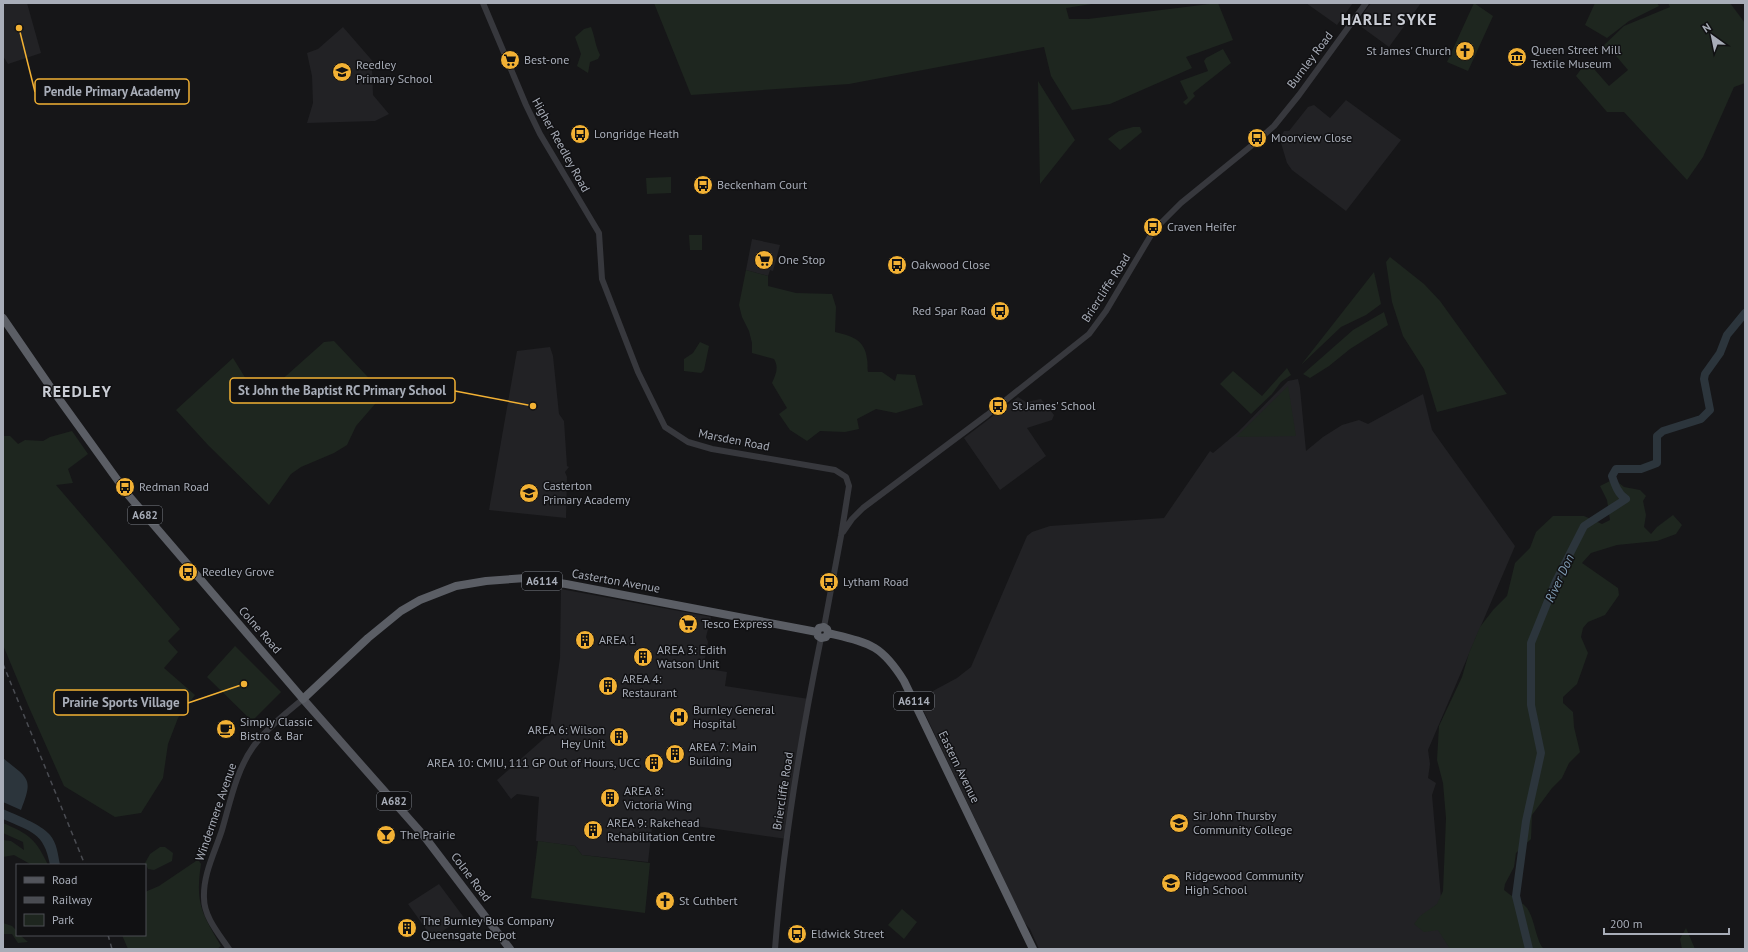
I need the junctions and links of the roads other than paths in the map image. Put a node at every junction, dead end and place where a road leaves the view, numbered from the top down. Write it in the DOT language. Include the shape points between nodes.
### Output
graph roads {
  1 [pos="484,3"];
  2 [pos="1366,3"];
  3 [pos="1285,110"];
  4 [pos="609,299"];
  5 [pos="3,318"];
  6 [pos="844,476"];
  7 [pos="844,513"];
  8 [pos="852,519"];
  9 [pos="842,533"];
  10 [pos="823,632"];
  11 [pos="303,699"];
  12 [pos="229,949"];
  13 [pos="510,949"];
  14 [pos="775,949"];
  15 [pos="1033,949"];
  1 -- 4 [label="street, Higher Reedley Road" via="526,106 599,233 602,279"];
  2 -- 3 [label="street, Burnley Road"];
  3 -- 8 [label="street, Briercliffe Road" via="1274,126 1181,203 1154,230 1106,311 1089,334"];
  4 -- 6 [label="street, Marsden Road" via="638,372 665,427 688,442 712,449 835,470"];
  5 -- 11 [label="highway, Colne Road / A682" via="129,496"];
  6 -- 7 [label="street, Briercliffe Road" via="849,486"];
  7 -- 8 [label="street"];
  7 -- 9 [label="street, Briercliffe Road"];
  8 -- 9 [label="street, Briercliffe Road"];
  9 -- 10 [label="street, Briercliffe Road"];
  10 -- 11 [label="highway, Casterton Avenue / A6114" via="526,578 486,581 456,586 420,600 401,611 353,651"];
  10 -- 14 [label="street, Briercliffe Road" via="803,731 781,880"];
  10 -- 15 [label="highway, Eastern Avenue / A6114" via="864,642 881,651 895,666"];
  11 -- 12 [label="street, Windermere Avenue" via="275,722 252,749 242,767 206,876 204,899 211,922"];
  11 -- 13 [label="main road, Colne Road / A682" via="424,836"];
}
